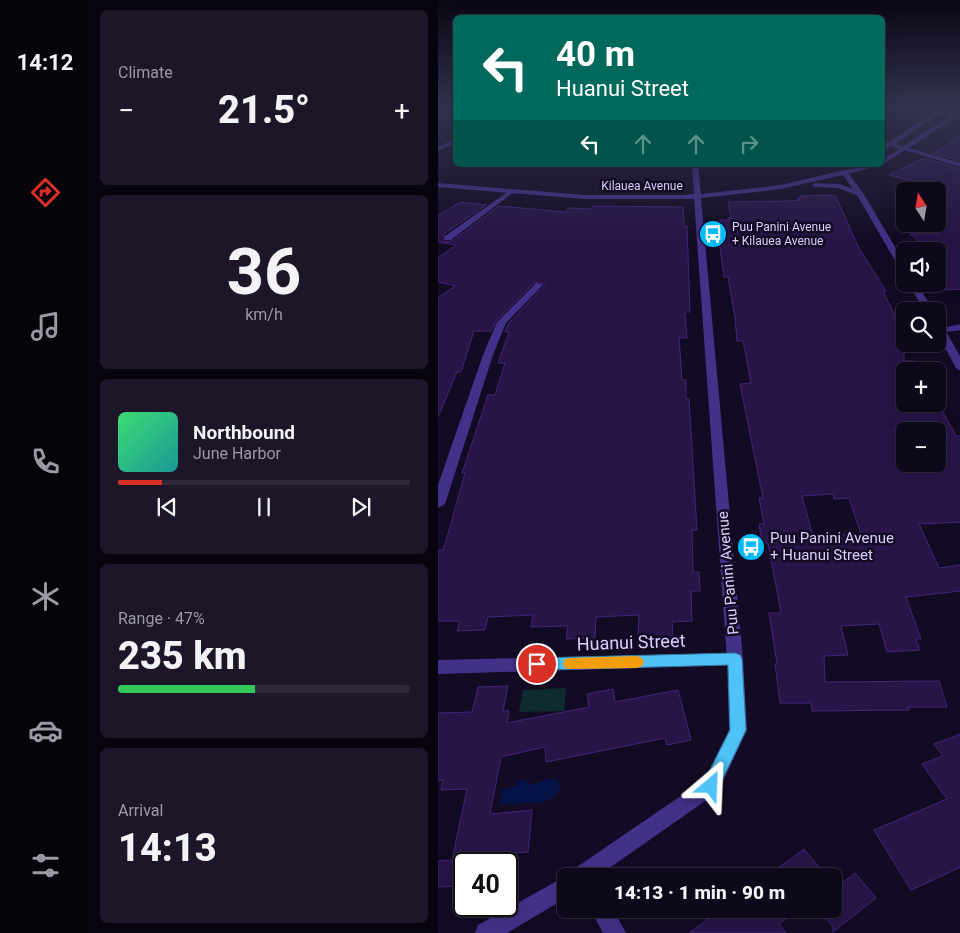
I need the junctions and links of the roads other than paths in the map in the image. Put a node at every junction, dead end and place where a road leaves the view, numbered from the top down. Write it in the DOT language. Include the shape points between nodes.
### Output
graph roads {
  1 [pos="899,152"];
  2 [pos="910,152"];
  3 [pos="931,158"];
  4 [pos="886,161"];
  5 [pos="960,165"];
  6 [pos="695,167"];
  7 [pos="848,167"];
  8 [pos="871,167"];
  9 [pos="844,172"];
  10 [pos="438,185"];
  11 [pos="788,186"];
  12 [pos="511,192"];
  13 [pos="860,193"];
  14 [pos="696,197"];
  15 [pos="448,238"];
  16 [pos="896,255"];
  17 [pos="538,285"];
  18 [pos="960,327"];
  19 [pos="946,328"];
  20 [pos="946,341"];
  21 [pos="960,368"];
  22 [pos="438,504"];
  23 [pos="735,659"];
  24 [pos="438,667"];
  25 [pos="593,868"];
  26 [pos="557,891"];
  27 [pos="605,918"];
  28 [pos="486,933"];
  29 [pos="614,933"];
  1 -- 4 [label="street"];
  2 -- 3 [label="street"];
  3 -- 4 [label="street"];
  3 -- 5 [label="street"];
  6 -- 14 [label="street, Puu Panini Avenue"];
  7 -- 9 [label="street"];
  8 -- 9 [label="street, Kilauea Avenue"];
  9 -- 11 [label="street, Kilauea Avenue"];
  9 -- 13 [label="street"];
  10 -- 12 [label="street, Kilauea Avenue"];
  11 -- 13 [label="street" via="839,186"];
  11 -- 14 [label="street, Kilauea Avenue"];
  12 -- 14 [label="street, Kilauea Avenue" via="614,198"];
  12 -- 15 [label="street"];
  13 -- 16 [label="street"];
  14 -- 23 [label="street, Puu Panini Avenue"];
  17 -- 22 [label="street" via="502,322"];
  18 -- 19 [label="street"];
  20 -- 21 [label="street"];
  23 -- 24 [label="street, Huanui Street"];
  23 -- 25 [label="street, Puu Panini Avenue" via="738,730 711,786"];
  26 -- 28 [label="street"];
  27 -- 29 [label="street"];
}
